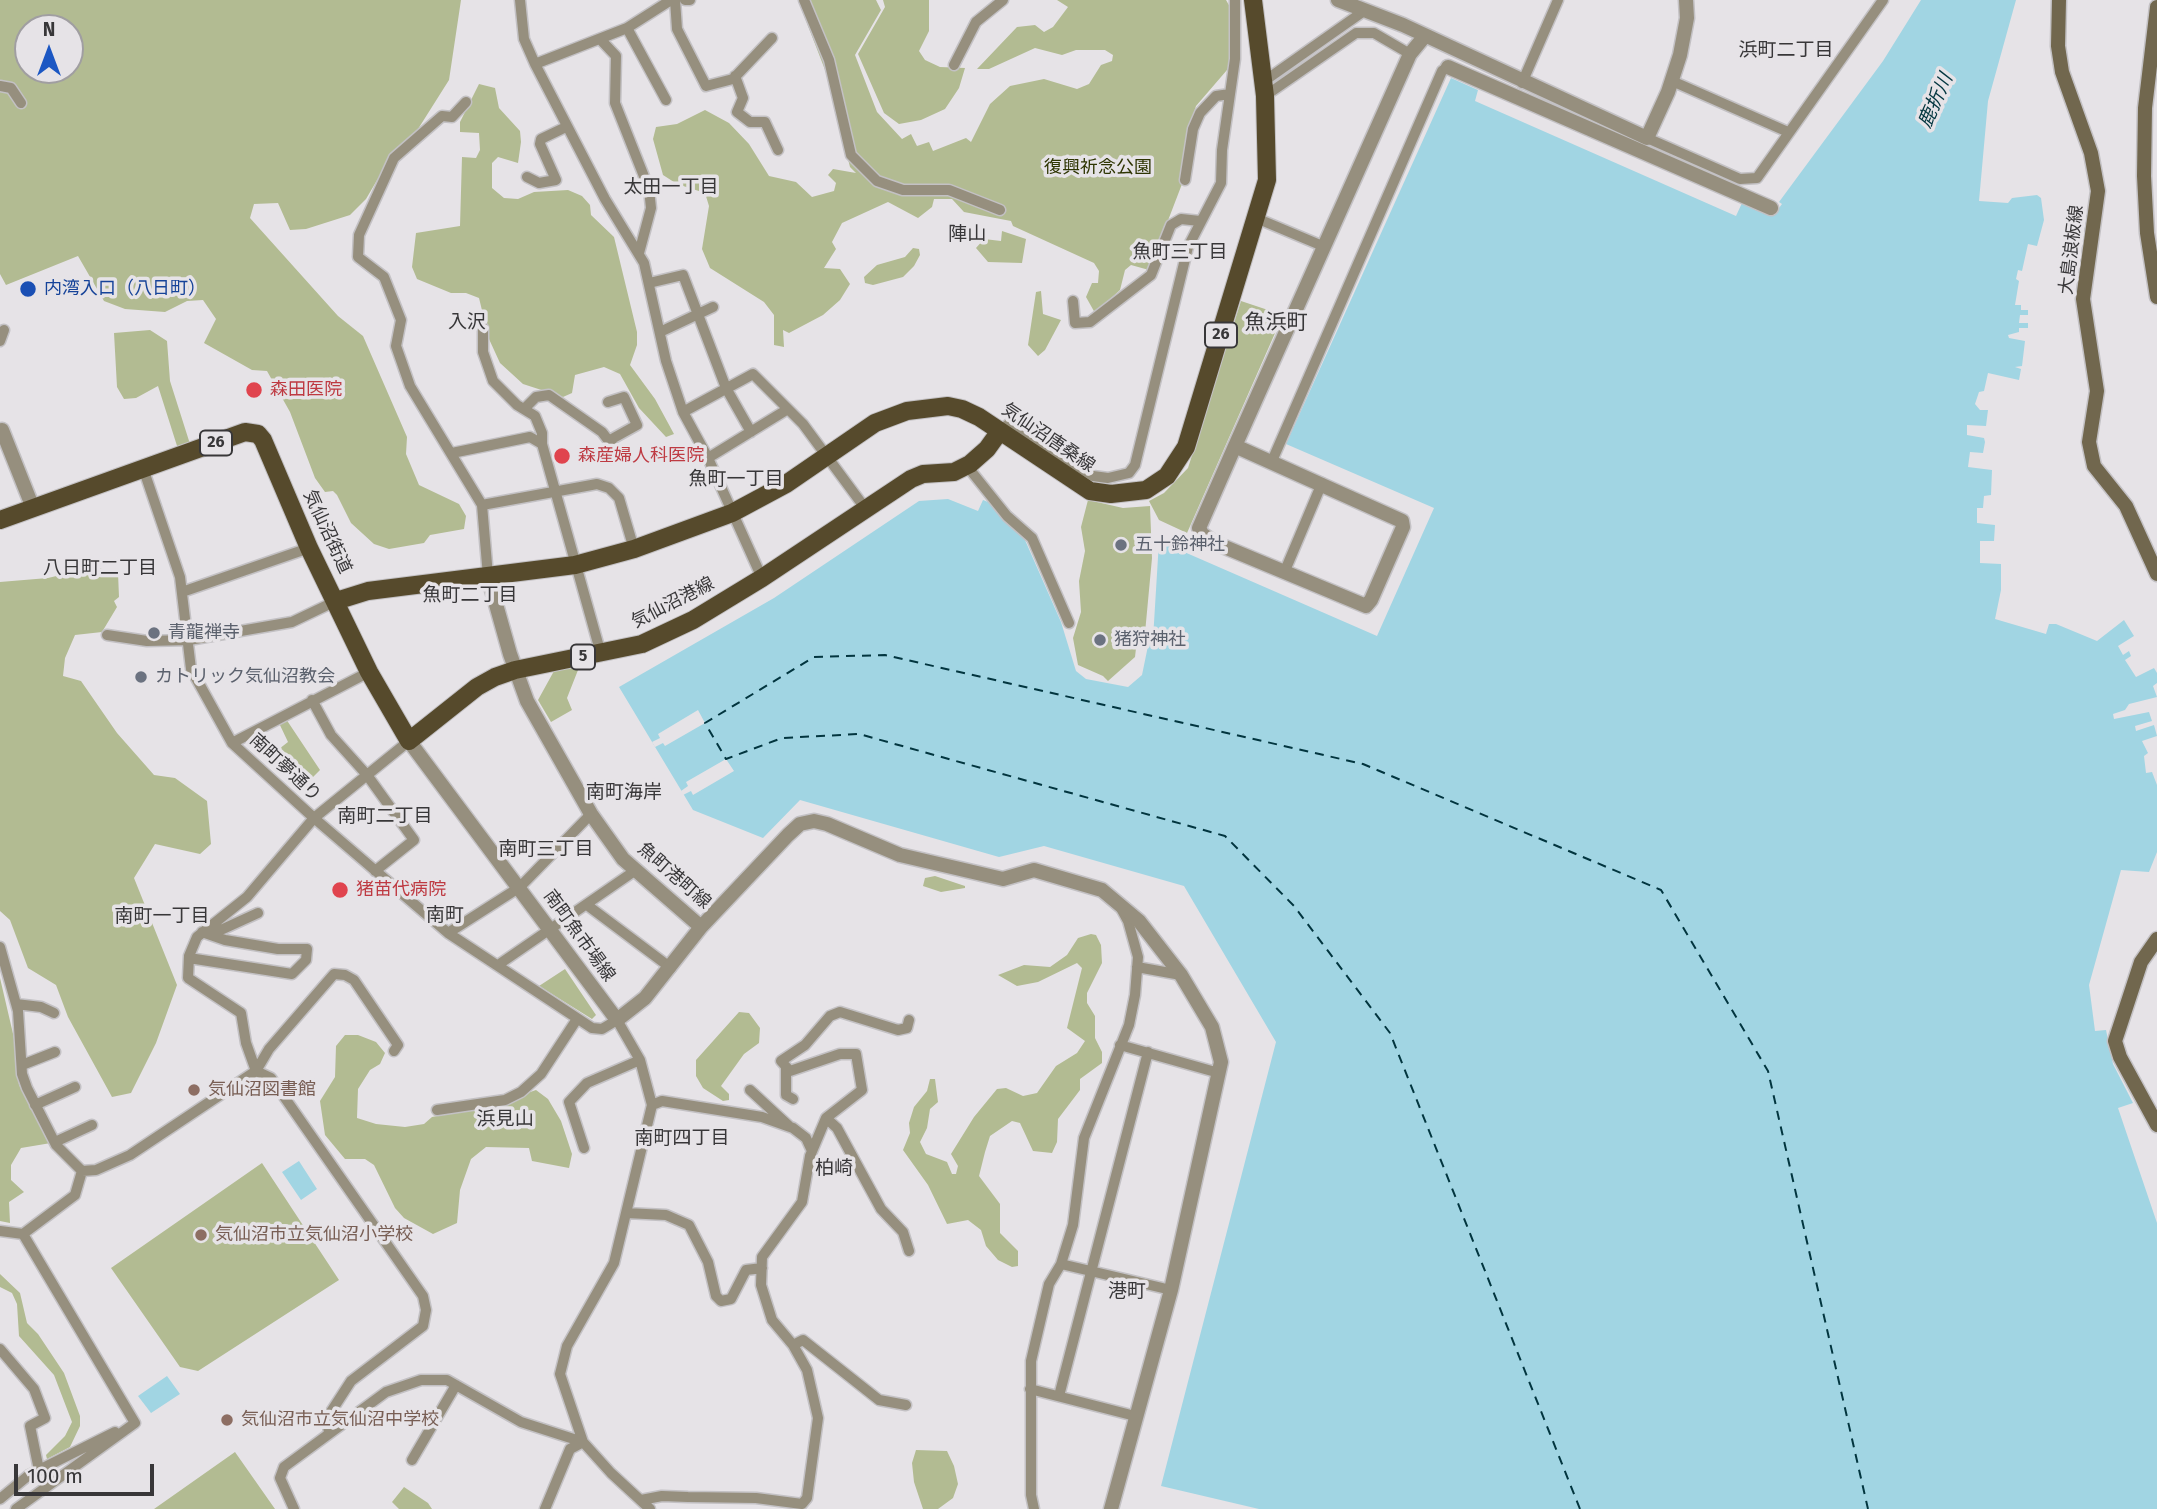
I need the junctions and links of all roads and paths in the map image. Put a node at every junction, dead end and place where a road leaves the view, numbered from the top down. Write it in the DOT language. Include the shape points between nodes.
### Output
graph roads {
  1 [pos="520,0"];
  2 [pos="673,0"];
  3 [pos="804,0"];
  4 [pos="1003,0"];
  5 [pos="1235,0"];
  6 [pos="1253,0"];
  7 [pos="1338,0"];
  8 [pos="1558,0"];
  9 [pos="1686,0"];
  10 [pos="1883,0"];
  11 [pos="2059,0"];
  12 [pos="2157,7"];
  13 [pos="1364,11"];
  14 [pos="627,28"];
  15 [pos="1424,37"];
  16 [pos="772,38"];
  17 [pos="600,39"];
  18 [pos="1410,54"];
  19 [pos="535,64"];
  20 [pos="954,65"];
  21 [pos="1448,67"];
  22 [pos="735,76"];
  23 [pos="1672,80"];
  24 [pos="1522,83"];
  25 [pos="0,86"];
  26 [pos="1264,89"];
  27 [pos="1230,94"];
  28 [pos="666,100"];
  29 [pos="466,102"];
  30 [pos="21,103"];
  31 [pos="566,127"];
  32 [pos="1788,132"];
  33 [pos="1647,138"];
  34 [pos="778,150"];
  35 [pos="527,177"];
  36 [pos="1185,180"];
  37 [pos="1771,208"];
  38 [pos="1000,210"];
  39 [pos="1255,218"];
  40 [pos="1200,221"];
  41 [pos="1325,247"];
  42 [pos="639,253"];
  43 [pos="649,284"];
  44 [pos="2157,297"];
  45 [pos="1073,301"];
  46 [pos="713,307"];
  47 [pos="698,316"];
  48 [pos="483,328"];
  49 [pos="660,332"];
  50 [pos="726,388"];
  51 [pos="608,402"];
  52 [pos="524,409"];
  53 [pos="788,409"];
  54 [pos="683,412"];
  55 [pos="1,430"];
  56 [pos="1000,431"];
  57 [pos="751,432"];
  58 [pos="610,440"];
  59 [pos="542,444"];
  60 [pos="1236,446"];
  61 [pos="452,453"];
  62 [pos="828,455"];
  63 [pos="621,457"];
  64 [pos="708,458"];
  65 [pos="1272,461"];
  66 [pos="967,466"];
  67 [pos="143,468"];
  68 [pos="1322,483"];
  69 [pos="555,492"];
  70 [pos="482,505"];
  71 [pos="33,508"];
  72 [pos="865,508"];
  73 [pos="732,513"];
  74 [pos="0,520"];
  75 [pos="309,548"];
  76 [pos="634,549"];
  77 [pos="575,565"];
  78 [pos="1284,573"];
  79 [pos="2157,574"];
  80 [pos="488,576"];
  81 [pos="762,578"];
  82 [pos="183,593"];
  83 [pos="336,601"];
  84 [pos="1069,623"];
  85 [pos="107,635"];
  86 [pos="189,640"];
  87 [pos="601,654"];
  88 [pos="515,670"];
  89 [pos="369,672"];
  90 [pos="312,700"];
  91 [pos="409,741"];
  92 [pos="232,743"];
  93 [pos="367,775"];
  94 [pos="591,814"];
  95 [pos="314,818"];
  96 [pos="636,870"];
  97 [pos="375,871"];
  98 [pos="520,887"];
  99 [pos="1116,900"];
  100 [pos="587,905"];
  101 [pos="258,914"];
  102 [pos="701,927"];
  103 [pos="551,930"];
  104 [pos="202,932"];
  105 [pos="448,933"];
  106 [pos="2157,939"];
  107 [pos="0,947"];
  108 [pos="188,958"];
  109 [pos="498,965"];
  110 [pos="1138,967"];
  111 [pos="671,968"];
  112 [pos="1181,975"];
  113 [pos="16,1004"];
  114 [pos="54,1013"];
  115 [pos="577,1019"];
  116 [pos="617,1020"];
  117 [pos="909,1020"];
  118 [pos="1120,1045"];
  119 [pos="52,1051"];
  120 [pos="394,1051"];
  121 [pos="1147,1052"];
  122 [pos="640,1060"];
  123 [pos="22,1065"];
  124 [pos="786,1068"];
  125 [pos="257,1072"];
  126 [pos="1219,1073"];
  127 [pos="75,1087"];
  128 [pos="750,1090"];
  129 [pos="793,1099"];
  130 [pos="35,1105"];
  131 [pos="652,1105"];
  132 [pos="436,1110"];
  133 [pos="2155,1117"];
  134 [pos="826,1118"];
  135 [pos="92,1125"];
  136 [pos="790,1127"];
  137 [pos="55,1143"];
  138 [pos="584,1148"];
  139 [pos="812,1151"];
  140 [pos="82,1171"];
  141 [pos="625,1213"];
  142 [pos="0,1231"];
  143 [pos="23,1234"];
  144 [pos="909,1251"];
  145 [pos="1061,1264"];
  146 [pos="762,1268"];
  147 [pos="1090,1271"];
  148 [pos="1171,1290"];
  149 [pos="793,1345"];
  150 [pos="0,1349"];
  151 [pos="456,1385"];
  152 [pos="1030,1389"];
  153 [pos="1059,1396"];
  154 [pos="906,1405"];
  155 [pos="1135,1416"];
  156 [pos="127,1429"];
  157 [pos="329,1433"];
  158 [pos="583,1442"];
  159 [pos="412,1460"];
  160 [pos="39,1470"];
  161 [pos="0,1499"];
  162 [pos="640,1500"];
  163 [pos="16,1509"];
  164 [pos="294,1509"];
  165 [pos="545,1509"];
  166 [pos="650,1509"];
  167 [pos="1034,1509"];
  168 [pos="1111,1509"];
  1 -- 19 [label="street" via="524,39"];
  2 -- 14 [label="street"];
  2 -- 22 [label="street" via="677,29 706,86"];
  3 -- 38 [label="street" via="829,60 851,155 877,181 903,190 949,190"];
  4 -- 20 [label="street" via="976,22"];
  5 -- 27 [label="street"];
  6 -- 26 [label="main road, 気仙沼唐桑線 / 26"];
  7 -- 13 [label="street"];
  8 -- 24 [label="street"];
  9 -- 23 [label="street" via="1687,19"];
  10 -- 32 [label="street"];
  11 -- 79 [label="main road, 大島浪板線" via="2062,72 2091,153 2098,191 2083,299 2098,391 2089,442 2094,466 2126,506"];
  12 -- 44 [label="main road" via="2144,176"];
  13 -- 15 [label="street"];
  13 -- 26 [label="street"];
  14 -- 17 [label="street"];
  14 -- 28 [label="street"];
  15 -- 18 [label="street"];
  15 -- 24 [label="street"];
  16 -- 22 [label="street"];
  17 -- 19 [label="street"];
  17 -- 42 [label="street" via="616,56 615,103 649,189 650,208"];
  18 -- 26 [label="street" via="1374,33 1356,33"];
  18 -- 41 [label="street"];
  19 -- 31 [label="street"];
  21 -- 37 [label="street"];
  21 -- 65 [label="street"];
  22 -- 34 [label="street" via="743,98 737,112 750,122 765,122"];
  23 -- 32 [label="street"];
  23 -- 33 [label="street"];
  24 -- 33 [label="street"];
  25 -- 30 [label="street" via="11,88"];
  26 -- 39 [label="main road, 気仙沼唐桑線 / 26" via="1266,180"];
  27 -- 36 [label="street" via="1216,96 1200,113"];
  27 -- 40 [label="street" via="1221,183"];
  29 -- 61 [label="street" via="452,117 442,116 394,158 359,235 358,257 384,277 401,320 396,346 410,386"];
  31 -- 35 [label="street" via="541,139 540,144 556,180 539,183"];
  31 -- 42 [label="street"];
  32 -- 33 [label="street" via="1757,178 1740,179"];
  39 -- 41 [label="street"];
  39 -- 56 [label="main road, 気仙沼唐桑線 / 26" via="1186,447 1167,476 1146,490 1090,491"];
  40 -- 45 [label="street" via="1181,219 1171,225 1151,275 1090,322 1075,323"];
  40 -- 56 [label="street" via="1182,268 1165,353 1129,474 1093,476 1010,423"];
  41 -- 60 [label="street"];
  42 -- 43 [label="street"];
  43 -- 47 [label="street" via="683,275"];
  43 -- 49 [label="street"];
  46 -- 47 [label="street"];
  47 -- 49 [label="street"];
  47 -- 50 [label="street"];
  48 -- 52 [label="street" via="483,352 493,381"];
  49 -- 54 [label="street"];
  50 -- 53 [label="street" via="753,374"];
  50 -- 54 [label="street"];
  50 -- 57 [label="street"];
  51 -- 58 [label="street" via="624,397 637,425"];
  52 -- 58 [label="street" via="536,397 550,395"];
  52 -- 59 [label="street" via="535,416"];
  53 -- 57 [label="street"];
  53 -- 62 [label="street"];
  54 -- 64 [label="street"];
  55 -- 71 [label="street"];
  56 -- 62 [label="main road, 気仙沼唐桑線 / 26" via="962,409 947,406 906,411 875,424"];
  56 -- 66 [label="main road"];
  57 -- 64 [label="street"];
  58 -- 63 [label="street"];
  59 -- 61 [label="street" via="530,437"];
  59 -- 69 [label="street"];
  60 -- 65 [label="street"];
  60 -- 78 [label="street" via="1199,528 1202,534"];
  61 -- 70 [label="street"];
  62 -- 72 [label="street"];
  62 -- 73 [label="main road, 気仙沼唐桑線 / 26"];
  64 -- 73 [label="street"];
  65 -- 68 [label="street"];
  66 -- 72 [label="main road, 気仙沼港線 / 5" via="954,472 923,474"];
  66 -- 84 [label="street" via="1007,516 1032,538"];
  67 -- 71 [label="main road, 気仙沼街道 / 26"];
  67 -- 75 [label="main road, 気仙沼街道 / 26" via="245,432 258,434"];
  67 -- 82 [label="street, 南町夢通り"];
  68 -- 78 [label="street"];
  68 -- 78 [label="street" via="1395,515 1403,527 1366,606"];
  69 -- 70 [label="street"];
  69 -- 76 [label="street" via="597,484 609,488 619,498"];
  69 -- 77 [label="street"];
  70 -- 80 [label="street"];
  71 -- 74 [label="main road, 気仙沼街道 / 26"];
  72 -- 81 [label="main road, 気仙沼港線 / 5"];
  73 -- 76 [label="main road, 気仙沼街道 / 26"];
  73 -- 81 [label="street"];
  75 -- 82 [label="street"];
  75 -- 83 [label="main road, 気仙沼街道 / 26"];
  76 -- 77 [label="main road, 気仙沼街道 / 26"];
  77 -- 80 [label="main road, 気仙沼街道 / 26"];
  77 -- 87 [label="street"];
  80 -- 83 [label="main road, 気仙沼街道 / 26" via="368,591"];
  80 -- 88 [label="street, 魚町港町線"];
  81 -- 87 [label="main road, 気仙沼港線 / 5" via="683,625 642,644"];
  82 -- 86 [label="street, 南町夢通り"];
  83 -- 86 [label="street" via="292,622"];
  83 -- 89 [label="main road"];
  85 -- 86 [label="street" via="147,641"];
  86 -- 92 [label="street, 南町夢通り" via="191,669"];
  87 -- 88 [label="main road, 気仙沼港線 / 5"];
  88 -- 91 [label="main road, 気仙沼港線 / 5" via="477,687"];
  88 -- 94 [label="street, 魚町港町線" via="540,726"];
  89 -- 90 [label="street"];
  89 -- 91 [label="main road"];
  90 -- 92 [label="street"];
  90 -- 93 [label="street" via="331,735"];
  91 -- 93 [label="street"];
  91 -- 98 [label="street, 南町魚市場線"];
  92 -- 95 [label="street, 南町夢通り"];
  93 -- 95 [label="street"];
  93 -- 97 [label="street" via="414,840"];
  94 -- 96 [label="street, 魚町港町線"];
  94 -- 98 [label="street"];
  95 -- 97 [label="street, 南町夢通り"];
  95 -- 104 [label="street" via="247,897"];
  96 -- 100 [label="street"];
  96 -- 102 [label="street, 魚町港町線"];
  97 -- 105 [label="street, 南町夢通り"];
  98 -- 103 [label="street, 南町魚市場線"];
  98 -- 105 [label="street"];
  99 -- 102 [label="street, 魚町港町線" via="1102,890 1034,870 1003,879 900,855 814,821 800,824 788,835"];
  99 -- 110 [label="street" via="1128,921"];
  99 -- 112 [label="street" via="1153,937"];
  100 -- 103 [label="street"];
  100 -- 111 [label="street"];
  101 -- 104 [label="street" via="223,929"];
  102 -- 111 [label="street"];
  103 -- 109 [label="street"];
  103 -- 116 [label="street, 南町魚市場線"];
  104 -- 108 [label="street"];
  104 -- 108 [label="street" via="225,940 307,949 306,960 292,974"];
  105 -- 109 [label="street, 南町夢通り"];
  106 -- 133 [label="main road" via="2141,962 2115,1041"];
  107 -- 113 [label="street"];
  108 -- 125 [label="street" via="188,978 241,1013"];
  109 -- 115 [label="street, 南町夢通り"];
  110 -- 112 [label="street"];
  110 -- 118 [label="street" via="1129,1025"];
  111 -- 116 [label="street" via="645,998"];
  112 -- 126 [label="street" via="1212,1027 1221,1062"];
  113 -- 114 [label="street"];
  113 -- 123 [label="street"];
  115 -- 116 [label="street, 南町夢通り" via="602,1029"];
  115 -- 132 [label="street" via="541,1074 521,1092 505,1100"];
  116 -- 122 [label="street"];
  117 -- 124 [label="street" via="907,1028 898,1030 839,1012 781,1061"];
  118 -- 121 [label="street"];
  118 -- 145 [label="street" via="1084,1138 1073,1225"];
  119 -- 123 [label="street"];
  120 -- 125 [label="street" via="398,1045 354,980 334,974 269,1049"];
  121 -- 126 [label="street"];
  121 -- 147 [label="street"];
  122 -- 131 [label="street"];
  122 -- 138 [label="street" via="587,1083 569,1102"];
  123 -- 130 [label="street"];
  124 -- 129 [label="street" via="786,1095"];
  124 -- 134 [label="street" via="796,1070 840,1054 856,1054 862,1090"];
  125 -- 140 [label="street" via="130,1155"];
  125 -- 157 [label="street" via="271,1078 411,1278 426,1310 423,1326 351,1381 327,1418"];
  126 -- 148 [label="street"];
  127 -- 130 [label="street"];
  128 -- 136 [label="street"];
  130 -- 137 [label="street"];
  131 -- 136 [label="street" via="662,1101 762,1117"];
  131 -- 141 [label="street"];
  134 -- 139 [label="street"];
  134 -- 144 [label="street" via="837,1128 881,1209 903,1232"];
  135 -- 137 [label="street"];
  136 -- 139 [label="street" via="806,1138"];
  137 -- 140 [label="street"];
  139 -- 146 [label="street" via="802,1202 770,1242"];
  140 -- 143 [label="street" via="75,1195"];
  141 -- 146 [label="street" via="666,1215 689,1225 721,1301 731,1299 746,1270"];
  141 -- 158 [label="street" via="614,1263 563,1358 560,1374"];
  142 -- 143 [label="street"];
  143 -- 156 [label="street" via="135,1423"];
  145 -- 147 [label="street"];
  145 -- 152 [label="street" via="1049,1284 1031,1361"];
  146 -- 149 [label="street" via="761,1285 772,1320"];
  147 -- 148 [label="street"];
  147 -- 153 [label="street"];
  148 -- 155 [label="street"];
  149 -- 154 [label="street" via="803,1340 879,1400"];
  149 -- 162 [label="street" via="807,1370 818,1418 807,1498 802,1504 675,1496"];
  150 -- 160 [label="street" via="34,1389 45,1418 30,1426"];
  151 -- 157 [label="street" via="434,1378 404,1384"];
  151 -- 158 [label="street" via="521,1422"];
  151 -- 159 [label="street"];
  152 -- 153 [label="street"];
  152 -- 167 [label="street"];
  153 -- 155 [label="street"];
  155 -- 168 [label="street"];
  156 -- 160 [label="street"];
  156 -- 163 [label="street"];
  157 -- 164 [label="street" via="284,1467 280,1478"];
  158 -- 162 [label="street"];
  158 -- 165 [label="street" via="569,1449"];
  160 -- 161 [label="street"];
  162 -- 166 [label="street"];
}
